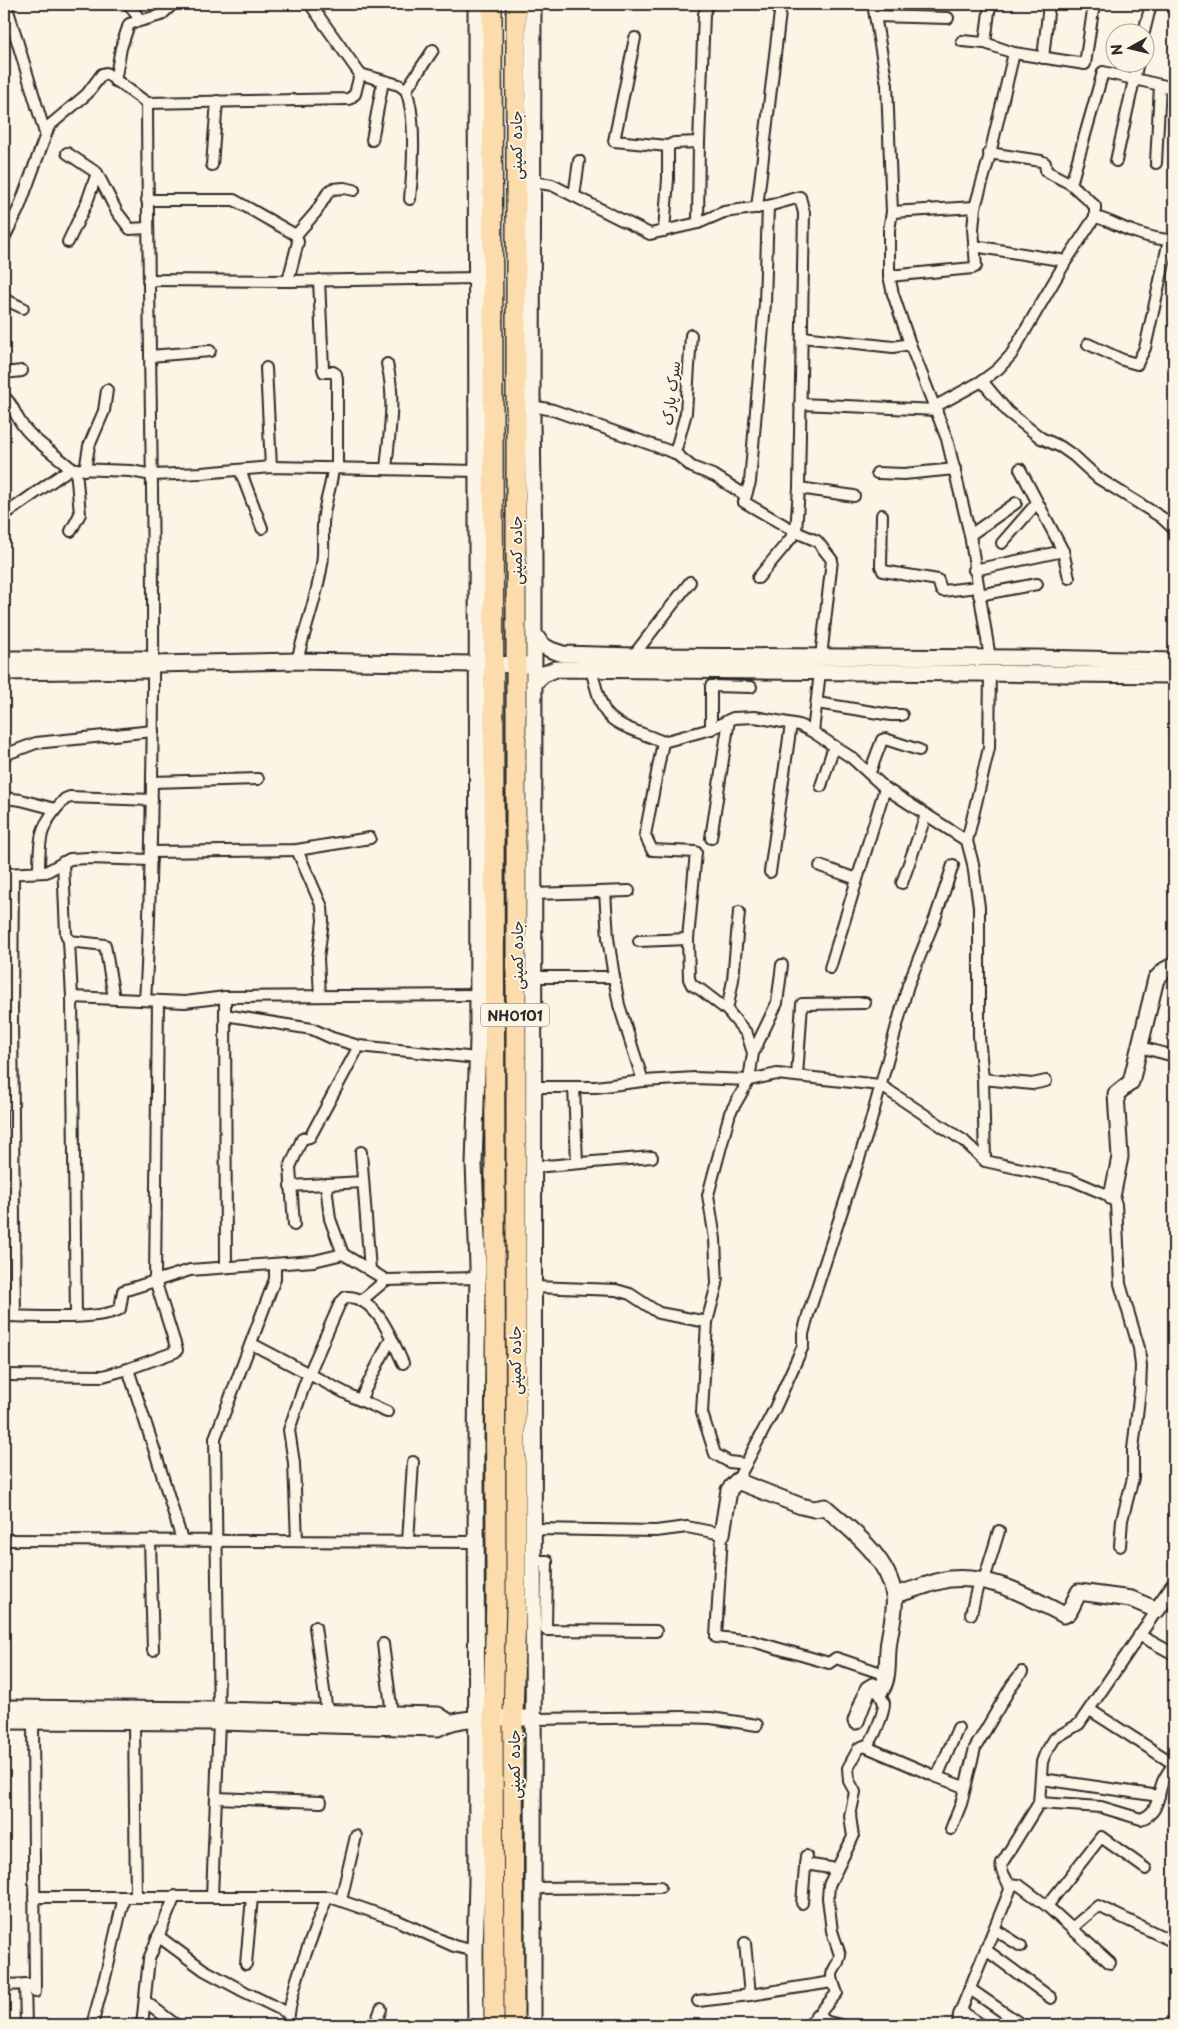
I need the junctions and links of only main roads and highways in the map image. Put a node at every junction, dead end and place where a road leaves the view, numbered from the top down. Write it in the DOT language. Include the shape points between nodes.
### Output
graph roads {
  1 [pos="492,4"];
  2 [pos="516,4"];
  3 [pos="494,2025"];
  4 [pos="514,2025"];
  1 -- 3 [label="highway, جاده کمپنی / NH0101" via="494,504 485,664 496,1587 485,1719"];
  2 -- 4 [label="highway, جاده کمپنی / NH0101" via="524,462 514,665"];
}
